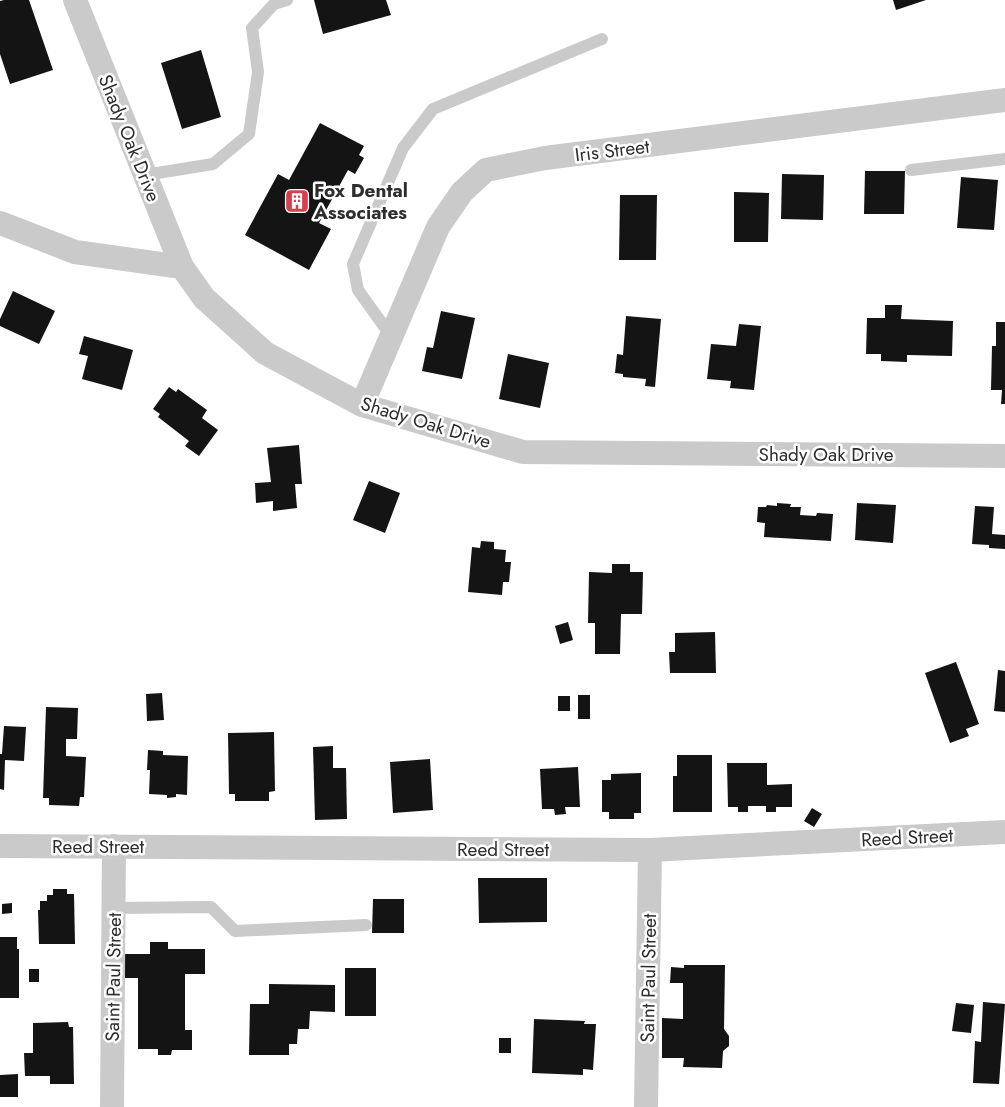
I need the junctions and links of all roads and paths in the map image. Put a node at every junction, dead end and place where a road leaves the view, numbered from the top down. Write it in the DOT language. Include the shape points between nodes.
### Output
graph roads {
  1 [pos="75,0"];
  2 [pos="287,0"];
  3 [pos="602,39"];
  4 [pos="1005,100"];
  5 [pos="1005,159"];
  6 [pos="911,170"];
  7 [pos="145,175"];
  8 [pos="0,223"];
  9 [pos="182,267"];
  10 [pos="391,336"];
  11 [pos="362,405"];
  12 [pos="1005,456"];
  13 [pos="1005,832"];
  14 [pos="0,846"];
  15 [pos="114,846"];
  16 [pos="650,850"];
  17 [pos="114,908"];
  18 [pos="366,925"];
  19 [pos="112,1107"];
  20 [pos="646,1107"];
  1 -- 7 [label="street, Shady Oak Drive"];
  2 -- 7 [label="lane" via="274,4 252,28 258,72 249,134 213,164"];
  3 -- 10 [label="lane" via="433,109 403,148 353,264 358,290"];
  4 -- 10 [label="street, Iris Street" via="545,158 486,170 462,192 438,228"];
  5 -- 6 [label="lane"];
  7 -- 9 [label="street, Shady Oak Drive"];
  8 -- 9 [label="street" via="76,252"];
  9 -- 11 [label="street, Shady Oak Drive" via="204,298 265,354"];
  10 -- 11 [label="street, Iris Street"];
  11 -- 12 [label="street, Shady Oak Drive" via="523,452"];
  13 -- 16 [label="street, Reed Street"];
  14 -- 15 [label="street, Reed Street"];
  15 -- 16 [label="street, Reed Street"];
  15 -- 17 [label="street, Saint Paul Street"];
  16 -- 20 [label="street, Saint Paul Street"];
  17 -- 18 [label="lane" via="212,907 234,931"];
  17 -- 19 [label="street, Saint Paul Street"];
}
